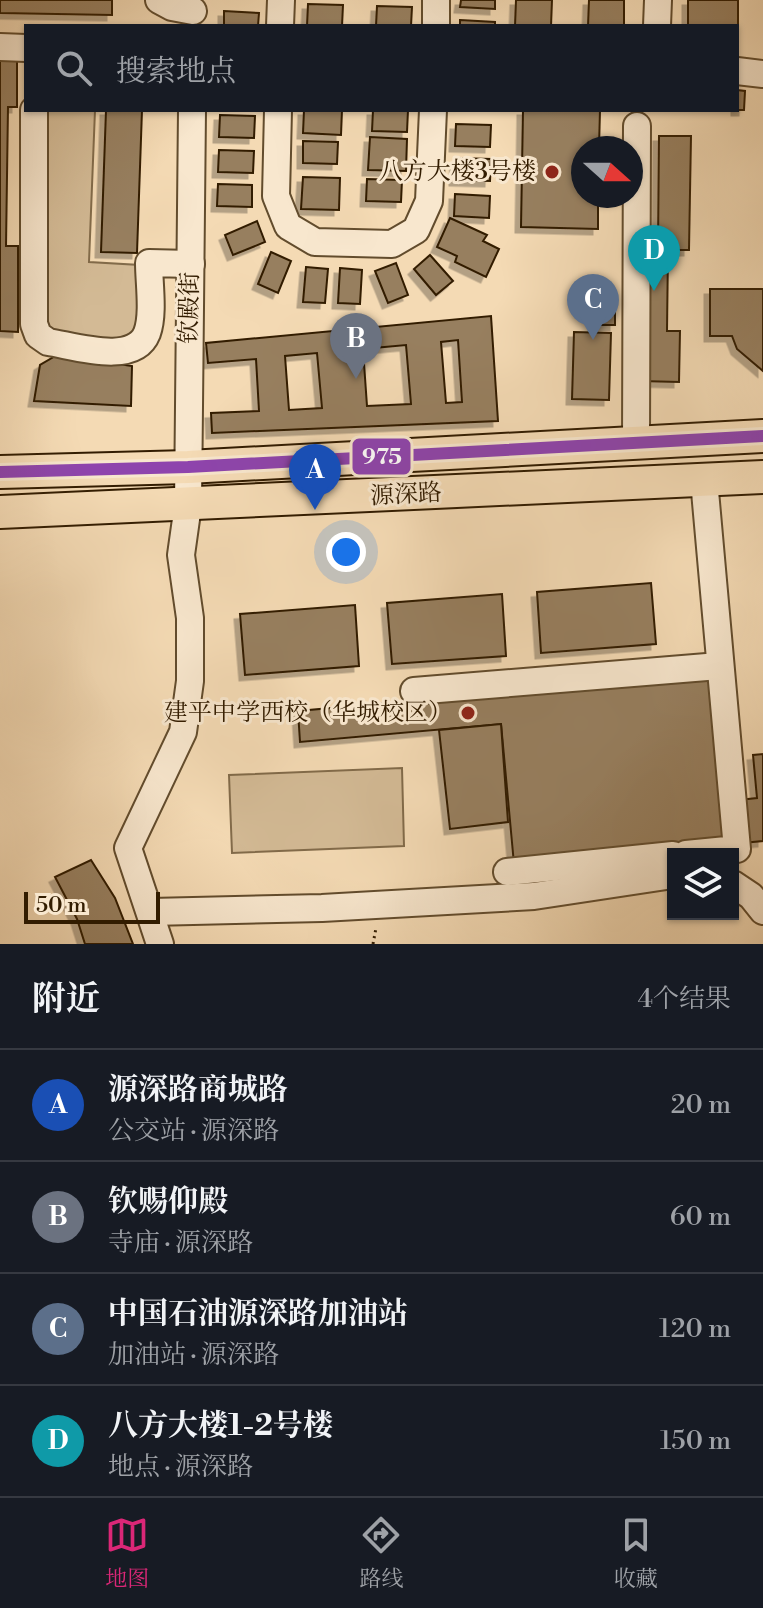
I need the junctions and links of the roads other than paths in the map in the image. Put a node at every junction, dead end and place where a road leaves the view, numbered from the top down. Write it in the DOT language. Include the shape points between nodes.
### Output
graph roads {
  1 [pos="159,0"];
  2 [pos="281,0"];
  3 [pos="436,0"];
  4 [pos="658,0"];
  5 [pos="193,12"];
  6 [pos="280,24"];
  7 [pos="436,24"];
  8 [pos="657,24"];
  9 [pos="0,47"];
  10 [pos="24,48"];
  11 [pos="739,71"];
  12 [pos="763,74"];
  13 [pos="34,112"];
  14 [pos="192,112"];
  15 [pos="278,112"];
  16 [pos="433,112"];
  17 [pos="637,126"];
  18 [pos="191,264"];
  19 [pos="763,436"];
  20 [pos="636,443"];
  21 [pos="188,467"];
  22 [pos="0,472"];
  23 [pos="763,477"];
  24 [pos="704,480"];
  25 [pos="188,505"];
  26 [pos="0,512"];
  27 [pos="719,666"];
  28 [pos="414,691"];
  29 [pos="737,848"];
  30 [pos="667,856"];
  31 [pos="507,872"];
  32 [pos="667,876"];
  33 [pos="739,888"];
  34 [pos="763,911"];
  35 [pos="151,912"];
  36 [pos="160,944"];
  1 -- 5 [label="street"];
  2 -- 6 [label="street"];
  3 -- 7 [label="street"];
  4 -- 8 [label="street"];
  9 -- 10 [label="street"];
  11 -- 12 [label="street"];
  13 -- 18 [label="street" via="38,335 48,342 125,352 140,345 148,331 149,263"];
  14 -- 18 [label="street, 钦殿街"];
  15 -- 16 [label="street" via="276,196 288,226 315,242 392,244 416,230 429,201"];
  17 -- 20 [label="street"];
  18 -- 21 [label="street, 钦殿街"];
  19 -- 20 [label="main road, 源深路"];
  20 -- 21 [label="main road, 源深路"];
  21 -- 22 [label="main road, 源深路"];
  21 -- 25 [label="street, 钦殿街"];
  23 -- 24 [label="main road, 源深路"];
  24 -- 25 [label="main road, 源深路"];
  24 -- 27 [label="street"];
  25 -- 26 [label="main road, 源深路"];
  25 -- 35 [label="street, 钦殿街" via="181,555 190,618 183,732 128,848"];
  27 -- 28 [label="street"];
  27 -- 29 [label="street"];
  30 -- 31 [label="street"];
  32 -- 35 [label="street" via="534,896"];
  33 -- 34 [label="street"];
  35 -- 36 [label="street, 钦殿街"];
}
